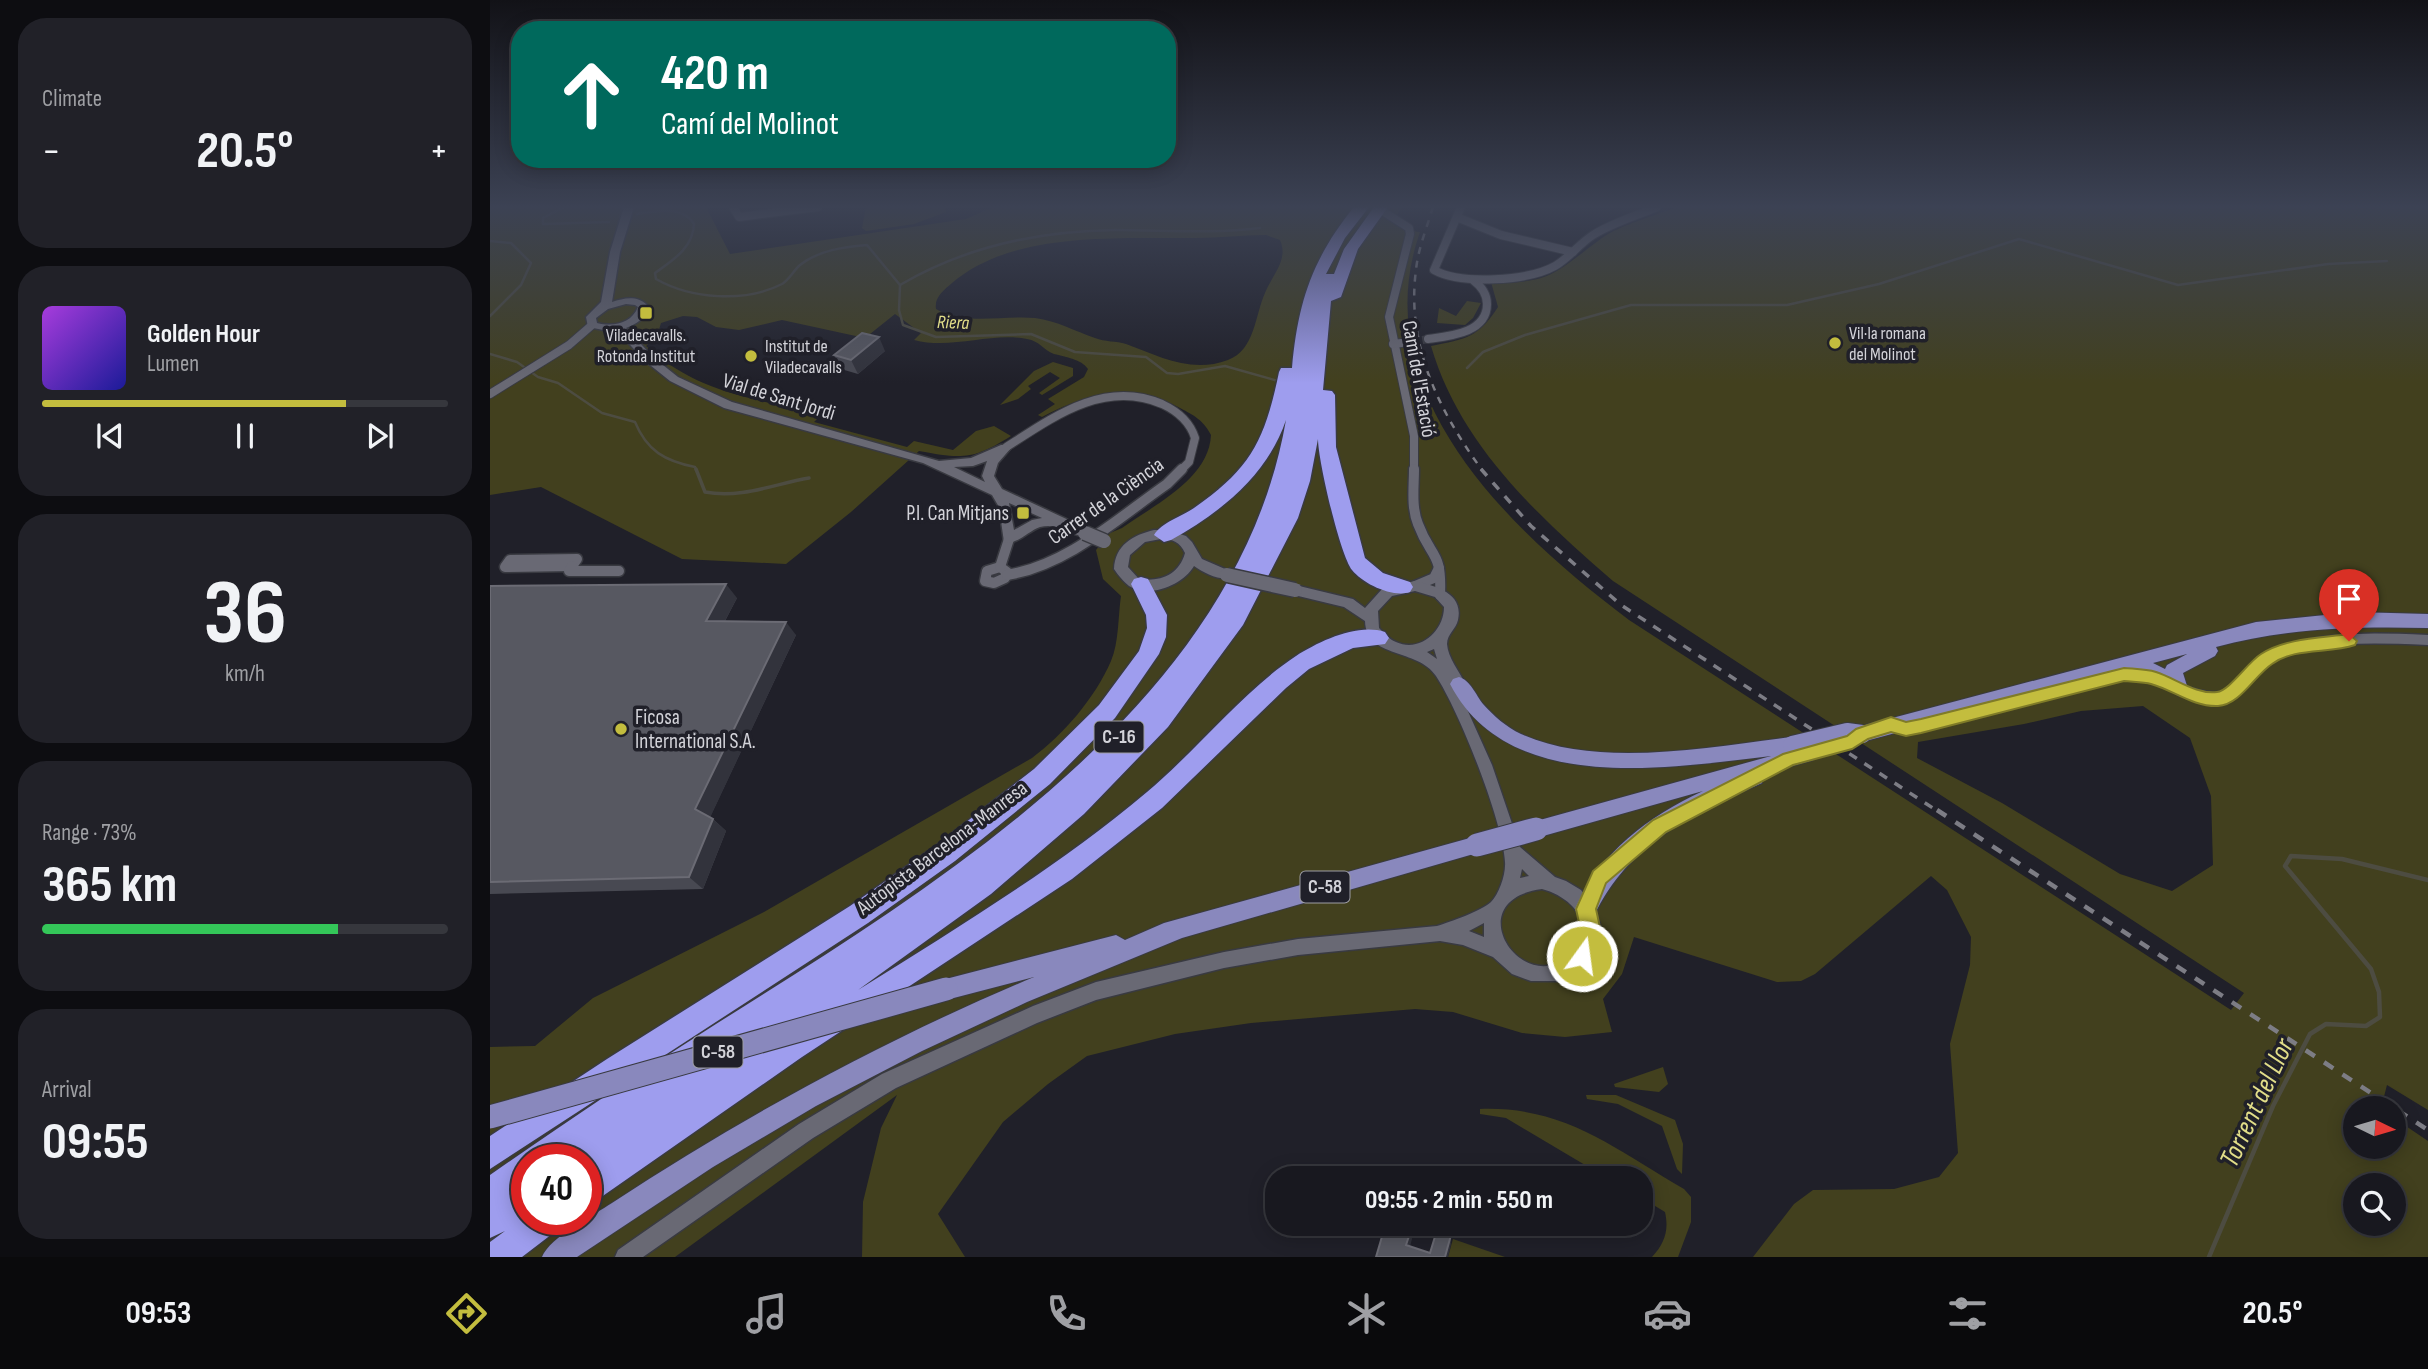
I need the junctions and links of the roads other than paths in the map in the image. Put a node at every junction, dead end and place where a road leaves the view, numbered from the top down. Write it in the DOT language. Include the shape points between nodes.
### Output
graph roads {
  1 [pos="614,266"];
  2 [pos="1321,266"];
  3 [pos="1337,266"];
  4 [pos="1344,266"];
  5 [pos="1402,266"];
  6 [pos="1436,266"];
  7 [pos="1551,266"];
  8 [pos="1317,273"];
  9 [pos="1473,280"];
  10 [pos="611,281"];
  11 [pos="626,301"];
  12 [pos="604,307"];
  13 [pos="635,320"];
  14 [pos="597,327"];
  15 [pos="614,328"];
  16 [pos="629,337"];
  17 [pos="1428,340"];
  18 [pos="1410,342"];
  19 [pos="1393,344"];
  20 [pos="490,394"];
  21 [pos="1005,448"];
  22 [pos="934,463"];
  23 [pos="997,491"];
  24 [pos="1061,522"];
  25 [pos="1164,535"];
  26 [pos="1009,539"];
  27 [pos="1139,540"];
  28 [pos="1104,541"];
  29 [pos="1191,554"];
  30 [pos="1121,560"];
  31 [pos="1439,562"];
  32 [pos="573,566"];
  33 [pos="619,571"];
  34 [pos="1224,574"];
  35 [pos="1178,576"];
  36 [pos="1141,584"];
  37 [pos="1409,587"];
  38 [pos="1440,595"];
  39 [pos="1328,597"];
  40 [pos="1381,597"];
  41 [pos="2428,621"];
  42 [pos="1374,628"];
  43 [pos="2428,628"];
  44 [pos="1440,640"];
  45 [pos="2428,640"];
  46 [pos="1409,649"];
  47 [pos="2209,651"];
  48 [pos="2146,668"];
  49 [pos="2124,675"];
  50 [pos="2065,680"];
  51 [pos="1459,684"];
  52 [pos="2177,686"];
  53 [pos="1467,722"];
  54 [pos="1891,724"];
  55 [pos="1796,752"];
  56 [pos="1513,852"];
  57 [pos="1549,881"];
  58 [pos="1500,901"];
  59 [pos="1586,909"];
  60 [pos="1174,931"];
  61 [pos="1437,934"];
  62 [pos="1499,951"];
  63 [pos="878,961"];
  64 [pos="490,1117"];
  65 [pos="559,1144"];
  66 [pos="602,1145"];
  67 [pos="490,1154"];
  68 [pos="602,1162"];
  69 [pos="602,1178"];
  70 [pos="511,1179"];
  71 [pos="490,1194"];
  72 [pos="511,1208"];
  73 [pos="490,1223"];
  74 [pos="511,1235"];
  75 [pos="525,1235"];
  76 [pos="490,1252"];
  77 [pos="496,1257"];
  78 [pos="555,1257"];
  79 [pos="625,1257"];
  1 -- 10 [label="street"];
  2 -- 8 [label="highway, Autopista Barcelona-Manresa / C-16"];
  3 -- 63 [label="highway, C-16" via="1326,288 1312,416 1289,514 1251,595 1222,641 1190,685 1099,783 1039,839"];
  4 -- 37 [label="highway" via="1334,290 1328,340 1327,447 1360,569 1379,580"];
  5 -- 19 [label="street, Camí de l'Estació" via="1389,317"];
  6 -- 9 [label="street" via="1434,270 1443,275"];
  7 -- 9 [label="street" via="1538,274"];
  8 -- 25 [label="highway" via="1298,313 1279,416 1270,438 1252,467 1227,491"];
  8 -- 65 [label="highway, Autopista Barcelona-Manresa / C-16" via="1305,313 1289,454 1272,512 1220,613 1135,721 1038,814 958,878"];
  9 -- 17 [label="street" via="1486,296 1483,317 1458,335"];
  10 -- 11 [label="street"];
  10 -- 12 [label="street"];
  11 -- 12 [label="street"];
  11 -- 13 [label="street" via="643,307"];
  12 -- 14 [label="street" via="593,315"];
  13 -- 15 [label="street"];
  13 -- 16 [label="street"];
  14 -- 15 [label="street"];
  14 -- 20 [label="street"];
  15 -- 16 [label="street, Vial de Sant Jordi"];
  16 -- 22 [label="street, Vial de Sant Jordi" via="674,379 728,405"];
  18 -- 19 [label="street"];
  19 -- 31 [label="street, Camí de l'Estació" via="1414,436 1415,517"];
  21 -- 22 [label="street" via="967,463"];
  21 -- 23 [label="street" via="989,469"];
  21 -- 26 [label="street, Carrer de la Ciència" via="1066,409 1117,395 1159,402 1188,423 1195,438 1189,462 1167,484 1058,560 1026,572 1003,571"];
  22 -- 23 [label="street"];
  23 -- 24 [label="street"];
  23 -- 26 [label="street" via="1005,507"];
  24 -- 26 [label="street" via="1037,523"];
  24 -- 28 [label="street, bridge"];
  25 -- 27 [label="street"];
  25 -- 29 [label="street" via="1184,541"];
  27 -- 28 [label="street"];
  27 -- 30 [label="street"];
  28 -- 30 [label="street"];
  29 -- 34 [label="street"];
  29 -- 35 [label="street"];
  30 -- 36 [label="street" via="1126,577"];
  31 -- 37 [label="street" via="1434,578"];
  31 -- 38 [label="street"];
  32 -- 32 [label="street" via="577,559 510,560 505,567"];
  32 -- 33 [label="street" via="569,571"];
  34 -- 35 [label="street"];
  34 -- 39 [label="street, bridge"];
  35 -- 36 [label="street" via="1163,583"];
  36 -- 67 [label="highway" via="1153,600 1157,620 1144,660 1090,733 1042,777 936,862 864,912"];
  37 -- 38 [label="street"];
  37 -- 40 [label="street"];
  38 -- 44 [label="street" via="1452,617"];
  39 -- 40 [label="street"];
  39 -- 42 [label="street" via="1357,608"];
  40 -- 42 [label="street" via="1373,607"];
  41 -- 50 [label="main road, C-58" via="2354,619 2282,625 2226,635"];
  42 -- 46 [label="street" via="1392,646"];
  42 -- 69 [label="highway" via="1306,662 1256,702 1198,762 1127,823 998,915"];
  43 -- 47 [label="main road, C-58" via="2325,628"];
  44 -- 46 [label="street"];
  44 -- 51 [label="street" via="1441,652"];
  45 -- 52 [label="street" via="2389,638 2293,648 2268,658 2233,693 2219,699"];
  46 -- 53 [label="street" via="1442,672"];
  47 -- 48 [label="main road, C-58"];
  47 -- 52 [label="main road" via="2176,666"];
  48 -- 49 [label="main road, C-58"];
  48 -- 50 [label="main road"];
  48 -- 52 [label="main road"];
  49 -- 52 [label="main road"];
  49 -- 54 [label="main road, C-58" via="1926,725 1906,729"];
  50 -- 54 [label="main road, C-58"];
  51 -- 53 [label="street"];
  51 -- 55 [label="main road" via="1481,716 1496,728 1531,747 1565,754 1681,757"];
  53 -- 56 [label="street"];
  54 -- 55 [label="main road, C-58" via="1852,742"];
  55 -- 59 [label="main road" via="1659,826 1600,878"];
  55 -- 60 [label="main road, C-58, bridge"];
  56 -- 57 [label="street"];
  56 -- 58 [label="street" via="1514,867"];
  57 -- 58 [label="street" via="1525,882"];
  57 -- 59 [label="street" via="1571,891"];
  58 -- 61 [label="street" via="1458,928"];
  58 -- 62 [label="street" via="1492,930"];
  59 -- 62 [label="street" via="1591,926 1588,945 1567,969 1548,975 1527,972"];
  60 -- 64 [label="main road, C-58, bridge" via="946,989"];
  60 -- 78 [label="main road" via="968,1016 874,1062 702,1160"];
  61 -- 62 [label="street" via="1463,937"];
  61 -- 79 [label="street" via="1266,952 1096,991 889,1081 806,1131"];
  63 -- 66 [label="highway, C-16"];
  63 -- 68 [label="highway" via="845,993"];
  70 -- 71 [label="highway"];
  72 -- 73 [label="highway"];
  74 -- 76 [label="highway"];
  75 -- 77 [label="highway"];
}
